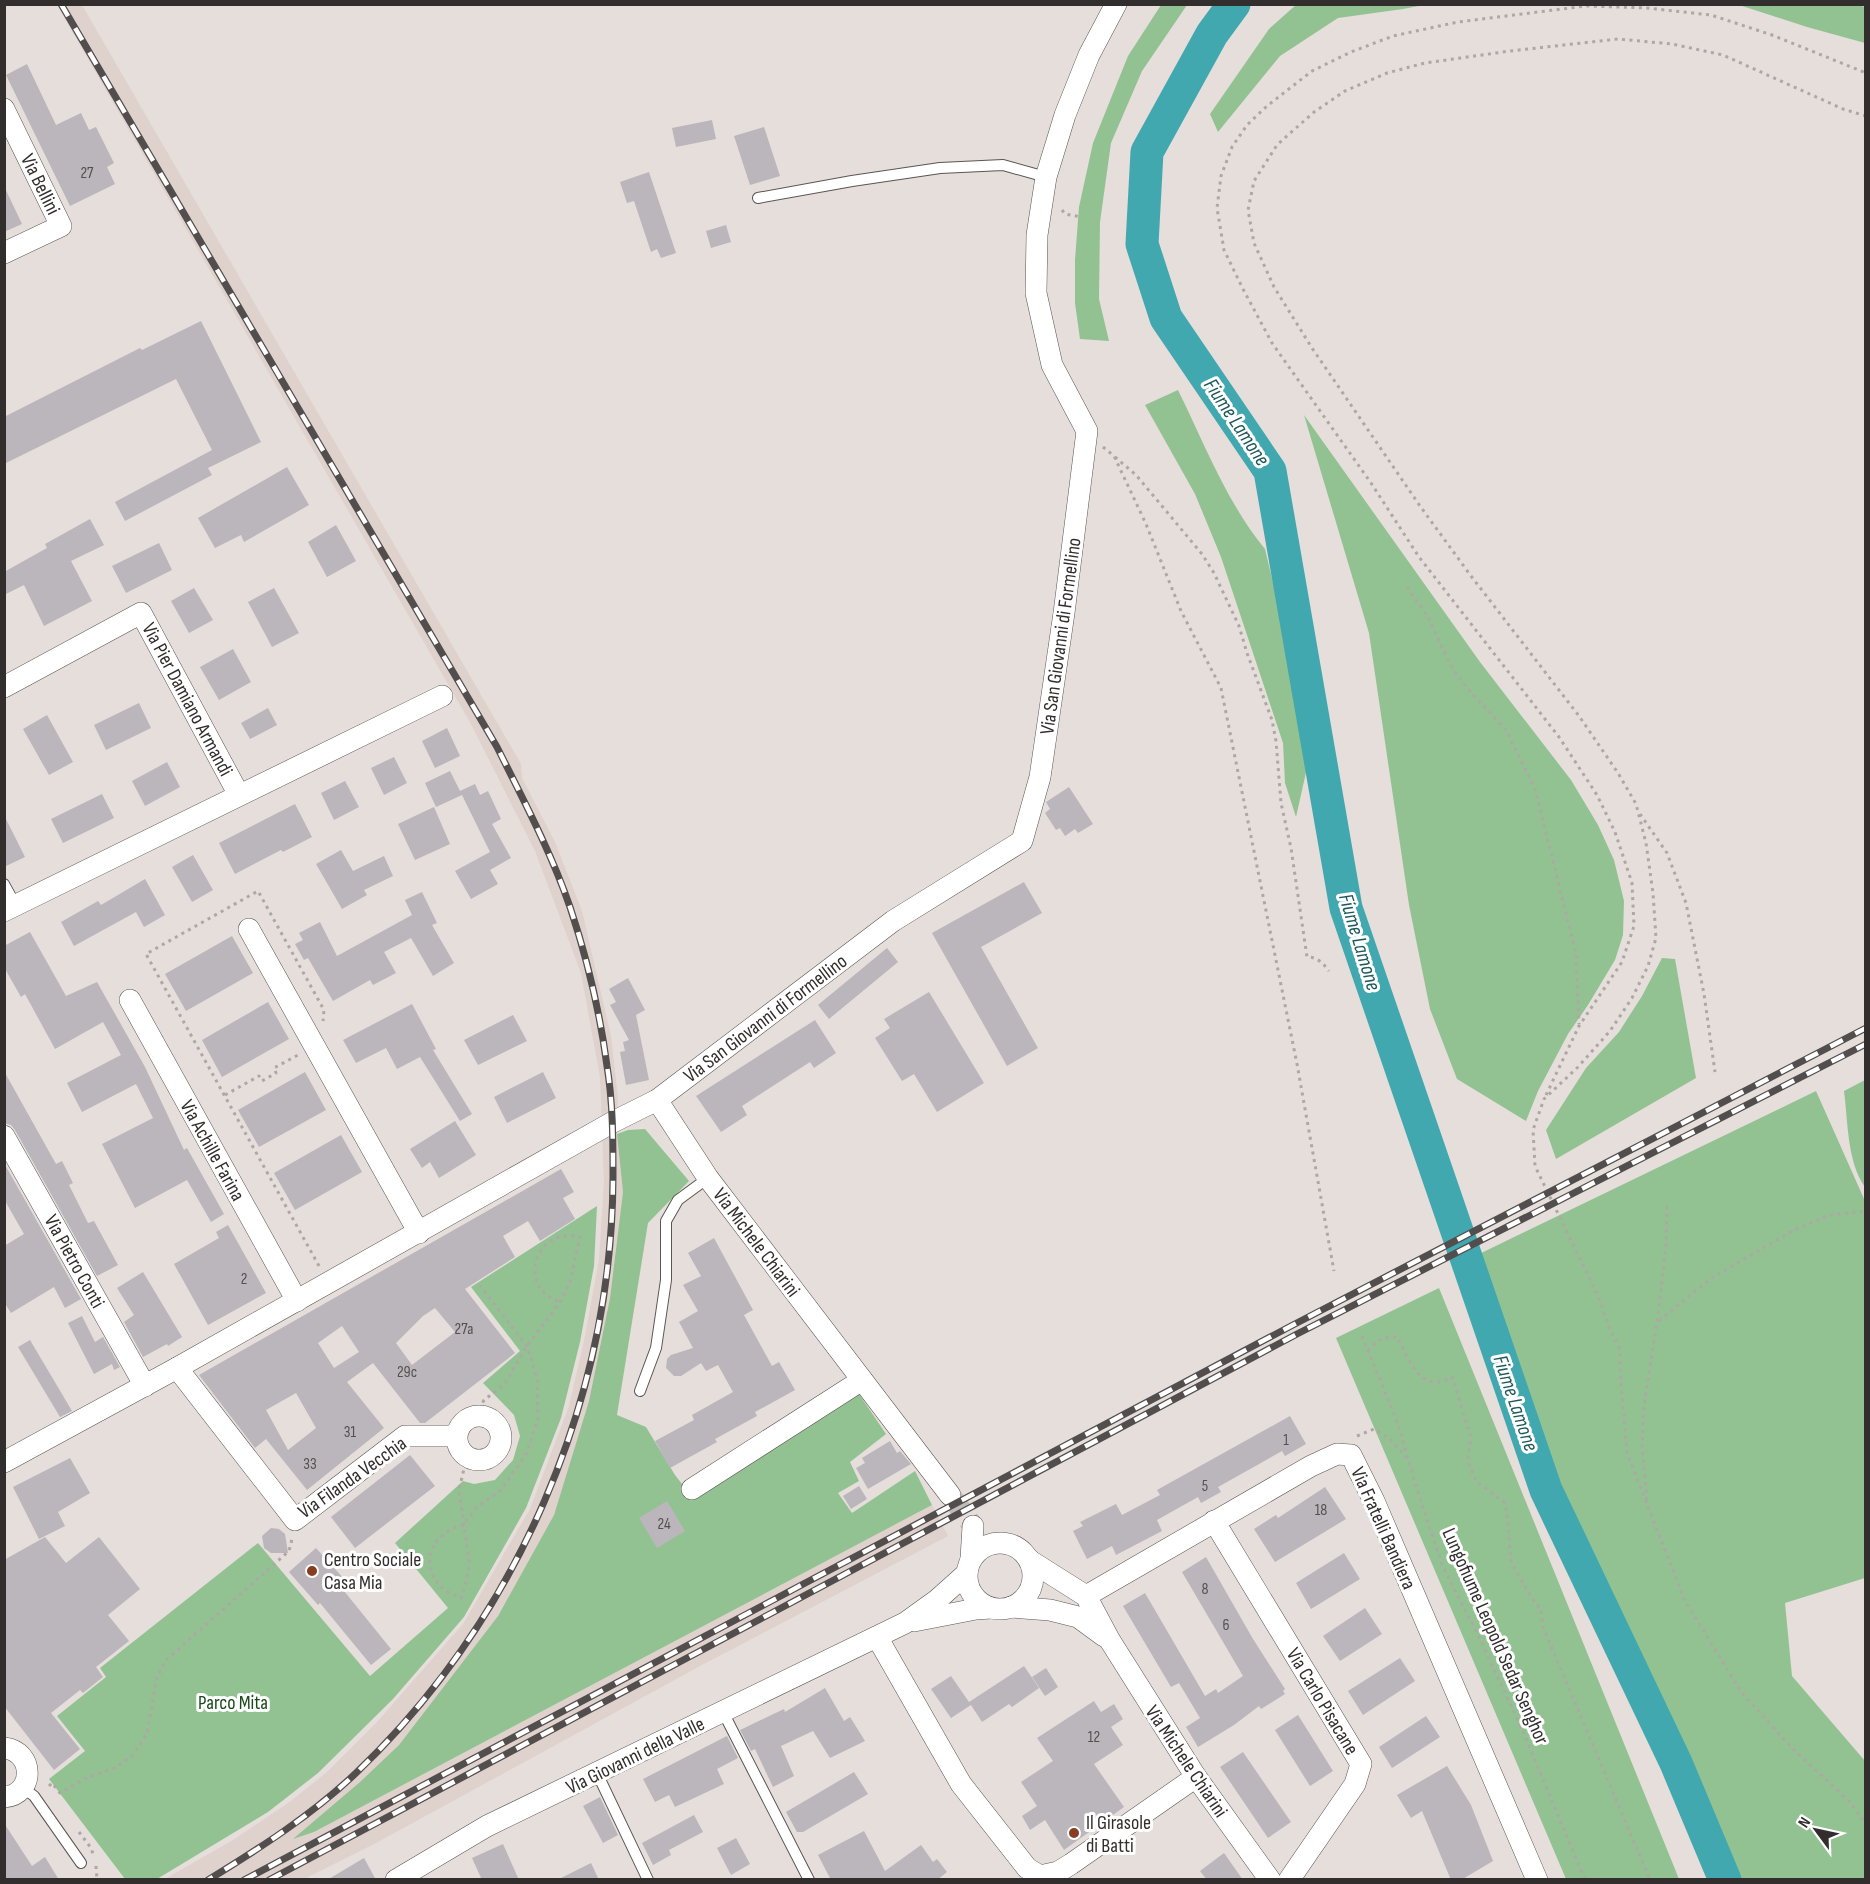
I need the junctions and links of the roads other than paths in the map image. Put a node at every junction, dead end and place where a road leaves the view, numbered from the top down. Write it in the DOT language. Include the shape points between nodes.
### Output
graph roads {
  1 [pos="1116,4"];
  2 [pos="4,110"];
  3 [pos="1046,177"];
  4 [pos="758,198"];
  5 [pos="4,253"];
  6 [pos="4,687"];
  7 [pos="442,696"];
  8 [pos="239,795"];
  9 [pos="4,884"];
  10 [pos="10,908"];
  11 [pos="249,929"];
  12 [pos="130,1000"];
  13 [pos="657,1100"];
  14 [pos="4,1136"];
  15 [pos="708,1178"];
  16 [pos="419,1233"];
  17 [pos="297,1301"];
  18 [pos="177,1368"];
  19 [pos="862,1380"];
  20 [pos="145,1386"];
  21 [pos="640,1391"];
  22 [pos="456,1436"];
  23 [pos="4,1462"];
  24 [pos="692,1489"];
  25 [pos="950,1495"];
  26 [pos="1214,1521"];
  27 [pos="994,1543"];
  28 [pos="1029,1560"];
  29 [pos="969,1566"];
  30 [pos="1086,1596"];
  31 [pos="1001,1607"];
  32 [pos="905,1623"];
  33 [pos="877,1637"];
  34 [pos="1109,1639"];
  35 [pos="723,1712"];
  36 [pos="4,1748"];
  37 [pos="597,1773"];
  38 [pos="1196,1777"];
  39 [pos="14,1793"];
  40 [pos="81,1863"];
  41 [pos="396,1880"];
  42 [pos="648,1880"];
  43 [pos="809,1880"];
  44 [pos="1270,1880"];
  45 [pos="1289,1880"];
  46 [pos="1537,1880"];
  1 -- 3 [label="street" via="1089,55"];
  2 -- 5 [label="street, Via Bellini" via="61,225"];
  3 -- 4 [label="lane" via="1004,165 940,168"];
  3 -- 13 [label="street, Via San Giovanni di Formellino" via="1037,235 1036,292 1052,364 1087,431 1040,777 1022,841 892,921"];
  6 -- 8 [label="street, Via Pier Damiano Armandi" via="141,613"];
  7 -- 8 [label="street, Via Pier Damiano Armandi"];
  8 -- 10 [label="street, Via Pier Damiano Armandi"];
  9 -- 10 [label="lane, Via Pier Damiano Armandi"];
  11 -- 16 [label="street"];
  12 -- 17 [label="street, Via Achille Farina"];
  13 -- 15 [label="street, Via Michele Chiarini"];
  13 -- 16 [label="street"];
  14 -- 20 [label="street, Via Pietro Conti"];
  15 -- 19 [label="street, Via Michele Chiarini"];
  15 -- 21 [label="lane" via="678,1200 666,1221 666,1280 656,1348"];
  16 -- 17 [label="street"];
  17 -- 18 [label="street"];
  18 -- 20 [label="street"];
  18 -- 22 [label="street, Via Filanda Vecchia" via="295,1520 405,1436"];
  19 -- 24 [label="street"];
  19 -- 25 [label="street, Via Michele Chiarini"];
  20 -- 23 [label="street"];
  22 -- 22 [label="street" via="462,1424 476,1416 493,1421 501,1436 499,1447 483,1460 466,1456"];
  26 -- 30 [label="street, Via Fratelli Bandiera"];
  26 -- 45 [label="street, Via Carlo Pisacane" via="1360,1764 1355,1784"];
  26 -- 46 [label="street, Via Fratelli Bandiera" via="1311,1466 1337,1454 1351,1455"];
  27 -- 28 [label="street" via="1014,1546"];
  27 -- 29 [label="street" via="985,1545"];
  27 -- 29 [label="street" via="973,1526"];
  28 -- 30 [label="street, Via Michele Chiarini"];
  28 -- 31 [label="street" via="1033,1571 1028,1593 1021,1601"];
  29 -- 31 [label="street" via="967,1585 972,1595 980,1603"];
  29 -- 32 [label="street, Via Giovanni della Valle" via="937,1600"];
  30 -- 34 [label="street, Via Michele Chiarini"];
  31 -- 32 [label="street, Via Giovanni della Valle"];
  31 -- 34 [label="street, Via Michele Chiarini" via="1050,1610 1078,1617"];
  32 -- 33 [label="street, Via Giovanni della Valle"];
  33 -- 35 [label="street, Via Giovanni della Valle"];
  33 -- 38 [label="street" via="961,1784 1027,1868 1040,1876 1071,1864"];
  34 -- 38 [label="street, Via Michele Chiarini"];
  35 -- 37 [label="street, Via Giovanni della Valle"];
  35 -- 43 [label="lane"];
  36 -- 39 [label="street" via="18,1752 27,1765 27,1781"];
  37 -- 41 [label="street, Via Giovanni della Valle" via="487,1826"];
  37 -- 42 [label="lane"];
  38 -- 44 [label="street, Via Michele Chiarini"];
  39 -- 40 [label="lane" via="34,1796"];
}
